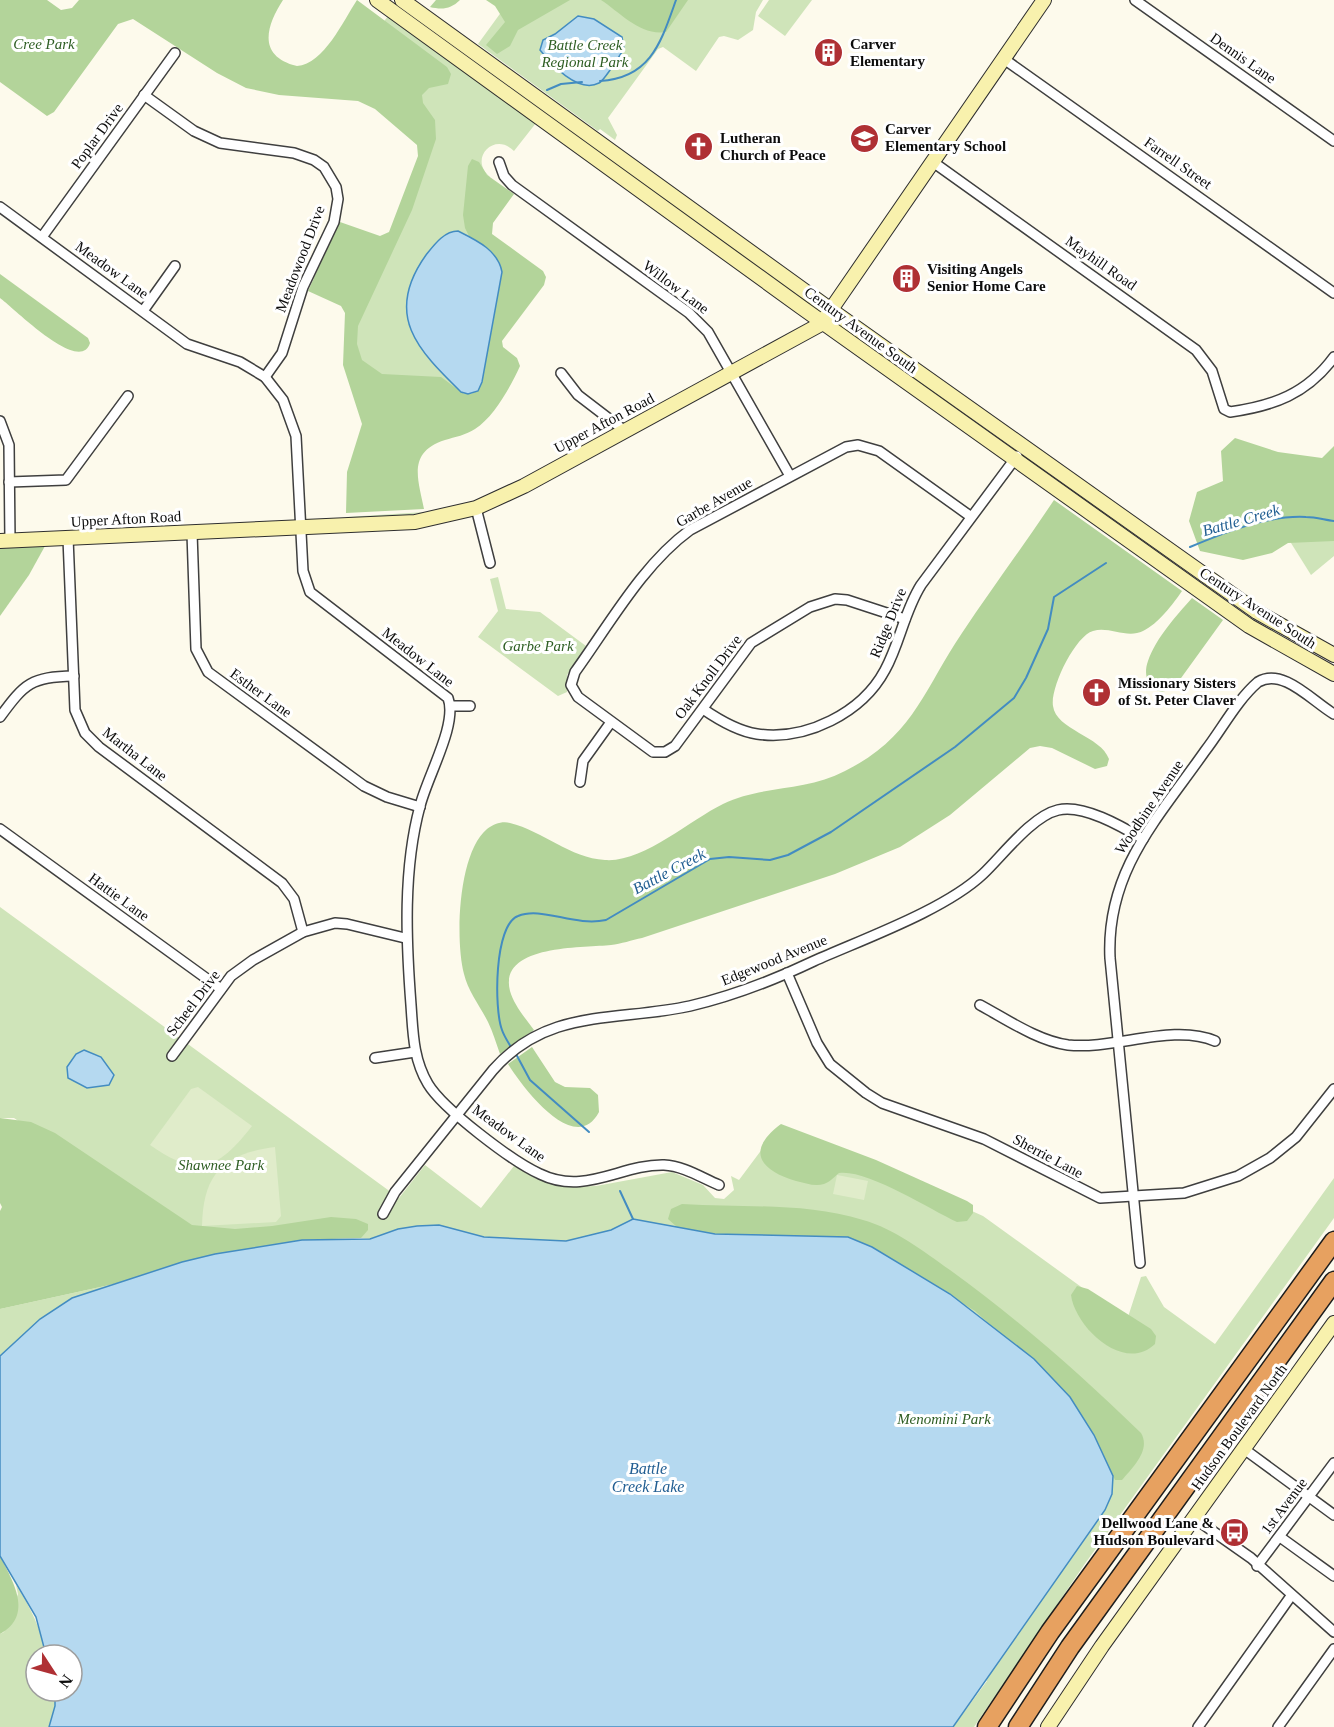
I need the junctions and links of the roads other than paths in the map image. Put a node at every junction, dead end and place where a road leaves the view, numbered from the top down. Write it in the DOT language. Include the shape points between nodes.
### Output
graph roads {
  1 [pos="377,0"];
  2 [pos="402,0"];
  3 [pos="1044,0"];
  4 [pos="1135,0"];
  5 [pos="175,52"];
  6 [pos="1004,58"];
  7 [pos="144,95"];
  8 [pos="1334,141"];
  9 [pos="499,162"];
  10 [pos="933,162"];
  11 [pos="0,207"];
  12 [pos="42,237"];
  13 [pos="175,266"];
  14 [pos="1334,293"];
  15 [pos="831,310"];
  16 [pos="142,311"];
  17 [pos="822,322"];
  18 [pos="1334,357"];
  19 [pos="733,372"];
  20 [pos="561,374"];
  21 [pos="265,377"];
  22 [pos="128,396"];
  23 [pos="0,421"];
  24 [pos="625,431"];
  25 [pos="1024,447"];
  26 [pos="1014,459"];
  27 [pos="790,476"];
  28 [pos="9,482"];
  29 [pos="477,508"];
  30 [pos="970,516"];
  31 [pos="301,528"];
  32 [pos="192,532"];
  33 [pos="68,538"];
  34 [pos="5,541"];
  35 [pos="490,563"];
  36 [pos="905,619"];
  37 [pos="1334,655"];
  38 [pos="1334,674"];
  39 [pos="74,676"];
  40 [pos="451,706"];
  41 [pos="470,706"];
  42 [pos="703,709"];
  43 [pos="1334,713"];
  44 [pos="0,717"];
  45 [pos="611,722"];
  46 [pos="580,782"];
  47 [pos="420,807"];
  48 [pos="0,829"];
  49 [pos="1143,838"];
  50 [pos="303,932"];
  51 [pos="405,938"];
  52 [pos="787,973"];
  53 [pos="221,989"];
  54 [pos="980,1005"];
  55 [pos="1215,1041"];
  56 [pos="1119,1042"];
  57 [pos="415,1052"];
  58 [pos="172,1056"];
  59 [pos="375,1058"];
  60 [pos="1334,1089"];
  61 [pos="458,1114"];
  62 [pos="720,1185"];
  63 [pos="1134,1197"];
  64 [pos="383,1214"];
  65 [pos="1334,1241"];
  66 [pos="1140,1263"];
  67 [pos="1334,1281"];
  68 [pos="1334,1323"];
  69 [pos="1244,1449"];
  70 [pos="1334,1463"];
  71 [pos="1310,1497"];
  72 [pos="1334,1515"];
  73 [pos="1194,1518"];
  74 [pos="1280,1537"];
  75 [pos="1257,1566"];
  76 [pos="1334,1576"];
  77 [pos="1291,1596"];
  78 [pos="1334,1632"];
  79 [pos="1334,1649"];
  80 [pos="987,1727"];
  81 [pos="1017,1727"];
  82 [pos="1048,1727"];
  83 [pos="1198,1727"];
  84 [pos="1278,1727"];
  1 -- 17 [label="main road, Century Avenue South"];
  2 -- 15 [label="main road, Century Avenue South"];
  3 -- 6 [label="main road, Upper Afton Road"];
  4 -- 8 [label="street, Dennis Lane"];
  5 -- 7 [label="street, Poplar Drive"];
  6 -- 10 [label="main road, Upper Afton Road"];
  6 -- 14 [label="street, Farrell Street"];
  7 -- 12 [label="street, Poplar Drive"];
  7 -- 21 [label="street, Meadowood Drive" via="194,131 220,143 294,153 314,160 324,167 336,187 334,222 303,286 282,353"];
  9 -- 19 [label="street, Willow Lane" via="512,185 700,323"];
  10 -- 15 [label="main road, Upper Afton Road"];
  10 -- 18 [label="street, Mayhill Road" via="1196,350 1212,371 1224,409 1230,412 1281,402 1306,386"];
  11 -- 12 [label="street, Meadow Lane"];
  12 -- 16 [label="street, Meadow Lane"];
  13 -- 16 [label="street"];
  15 -- 17 [label="main road, Upper Afton Road"];
  15 -- 25 [label="main road, Century Avenue South"];
  16 -- 21 [label="street, Meadow Lane" via="187,344 240,362"];
  17 -- 19 [label="main road, Upper Afton Road"];
  17 -- 26 [label="main road, Century Avenue South"];
  19 -- 24 [label="main road, Upper Afton Road"];
  19 -- 27 [label="street, Willow Lane"];
  20 -- 24 [label="street" via="578,396"];
  21 -- 31 [label="street, Meadow Lane" via="283,400 296,436"];
  22 -- 28 [label="street" via="66,480"];
  23 -- 28 [label="street" via="8,441"];
  24 -- 29 [label="main road, Upper Afton Road"];
  25 -- 26 [label="street, Ridge Drive"];
  25 -- 37 [label="main road, Century Avenue South" via="1257,612"];
  26 -- 30 [label="street, Ridge Drive"];
  26 -- 38 [label="main road, Century Avenue South" via="1249,626"];
  27 -- 30 [label="street, Garbe Avenue" via="846,447 870,447"];
  27 -- 45 [label="street, Garbe Avenue" via="679,538 661,554 625,602 572,679 573,692"];
  28 -- 34 [label="street"];
  29 -- 31 [label="main road, Upper Afton Road" via="415,522"];
  29 -- 35 [label="street"];
  30 -- 36 [label="street, Ridge Drive" via="921,585"];
  31 -- 32 [label="main road, Upper Afton Road"];
  31 -- 40 [label="street, Meadow Lane" via="303,571 310,592 443,693"];
  32 -- 33 [label="main road, Upper Afton Road"];
  32 -- 47 [label="street, Esther Lane" via="196,649 208,672 364,786"];
  33 -- 34 [label="main road, Upper Afton Road"];
  33 -- 39 [label="street, Martha Lane"];
  36 -- 42 [label="street, Oak Knoll Drive" via="847,600 835,599 810,607 751,643"];
  36 -- 42 [label="street, Ridge Drive" via="880,679 849,711 819,725 792,733 757,734 729,725"];
  39 -- 44 [label="street" via="30,682 20,689"];
  39 -- 50 [label="street, Martha Lane" via="75,710 86,733 99,747 282,883 294,899"];
  40 -- 41 [label="street"];
  40 -- 47 [label="street, Meadow Lane" via="449,724"];
  42 -- 45 [label="street, Oak Knoll Drive" via="675,746 665,752 653,752"];
  43 -- 49 [label="street, Woodbine Avenue" via="1283,680 1260,680"];
  45 -- 46 [label="street" via="583,761"];
  47 -- 51 [label="street, Meadow Lane"];
  48 -- 53 [label="street, Hattie Lane"];
  49 -- 52 [label="street, Edgewood Avenue" via="1086,813 1066,809 1048,813 957,895"];
  49 -- 56 [label="street, Woodbine Avenue" via="1121,878 1110,924"];
  50 -- 51 [label="street, Scheel Drive" via="335,923"];
  50 -- 53 [label="street, Scheel Drive" via="242,967"];
  51 -- 57 [label="street, Meadow Lane"];
  52 -- 61 [label="street, Edgewood Avenue" via="739,993 688,1007 570,1022 508,1054"];
  52 -- 63 [label="street, Sherrie Lane" via="830,1064 866,1094 984,1139 1092,1196"];
  53 -- 58 [label="street, Scheel Drive"];
  54 -- 56 [label="street" via="1051,1041 1079,1045"];
  55 -- 56 [label="street" via="1192,1035"];
  56 -- 63 [label="street, Woodbine Avenue"];
  57 -- 59 [label="street"];
  57 -- 61 [label="street, Meadow Lane" via="429,1085"];
  60 -- 63 [label="street, Sherrie Lane" via="1296,1137 1254,1168 1184,1193"];
  61 -- 62 [label="street, Meadow Lane" via="517,1161 556,1180 582,1182 665,1165"];
  61 -- 64 [label="street, Edgewood Avenue"];
  63 -- 66 [label="street, Woodbine Avenue"];
  65 -- 80 [label="highway" via="1050,1632"];
  67 -- 81 [label="highway" via="1070,1647"];
  68 -- 69 [label="main road, Hudson Boulevard North"];
  69 -- 71 [label="street"];
  69 -- 73 [label="main road, Hudson Boulevard North"];
  70 -- 71 [label="street, 1st Avenue"];
  71 -- 72 [label="street"];
  71 -- 74 [label="street, 1st Avenue"];
  73 -- 75 [label="street"];
  73 -- 82 [label="main road, Hudson Boulevard North"];
  74 -- 75 [label="street, 1st Avenue"];
  74 -- 76 [label="street"];
  75 -- 77 [label="street"];
  77 -- 78 [label="street"];
  77 -- 83 [label="street"];
  79 -- 84 [label="street"];
}
